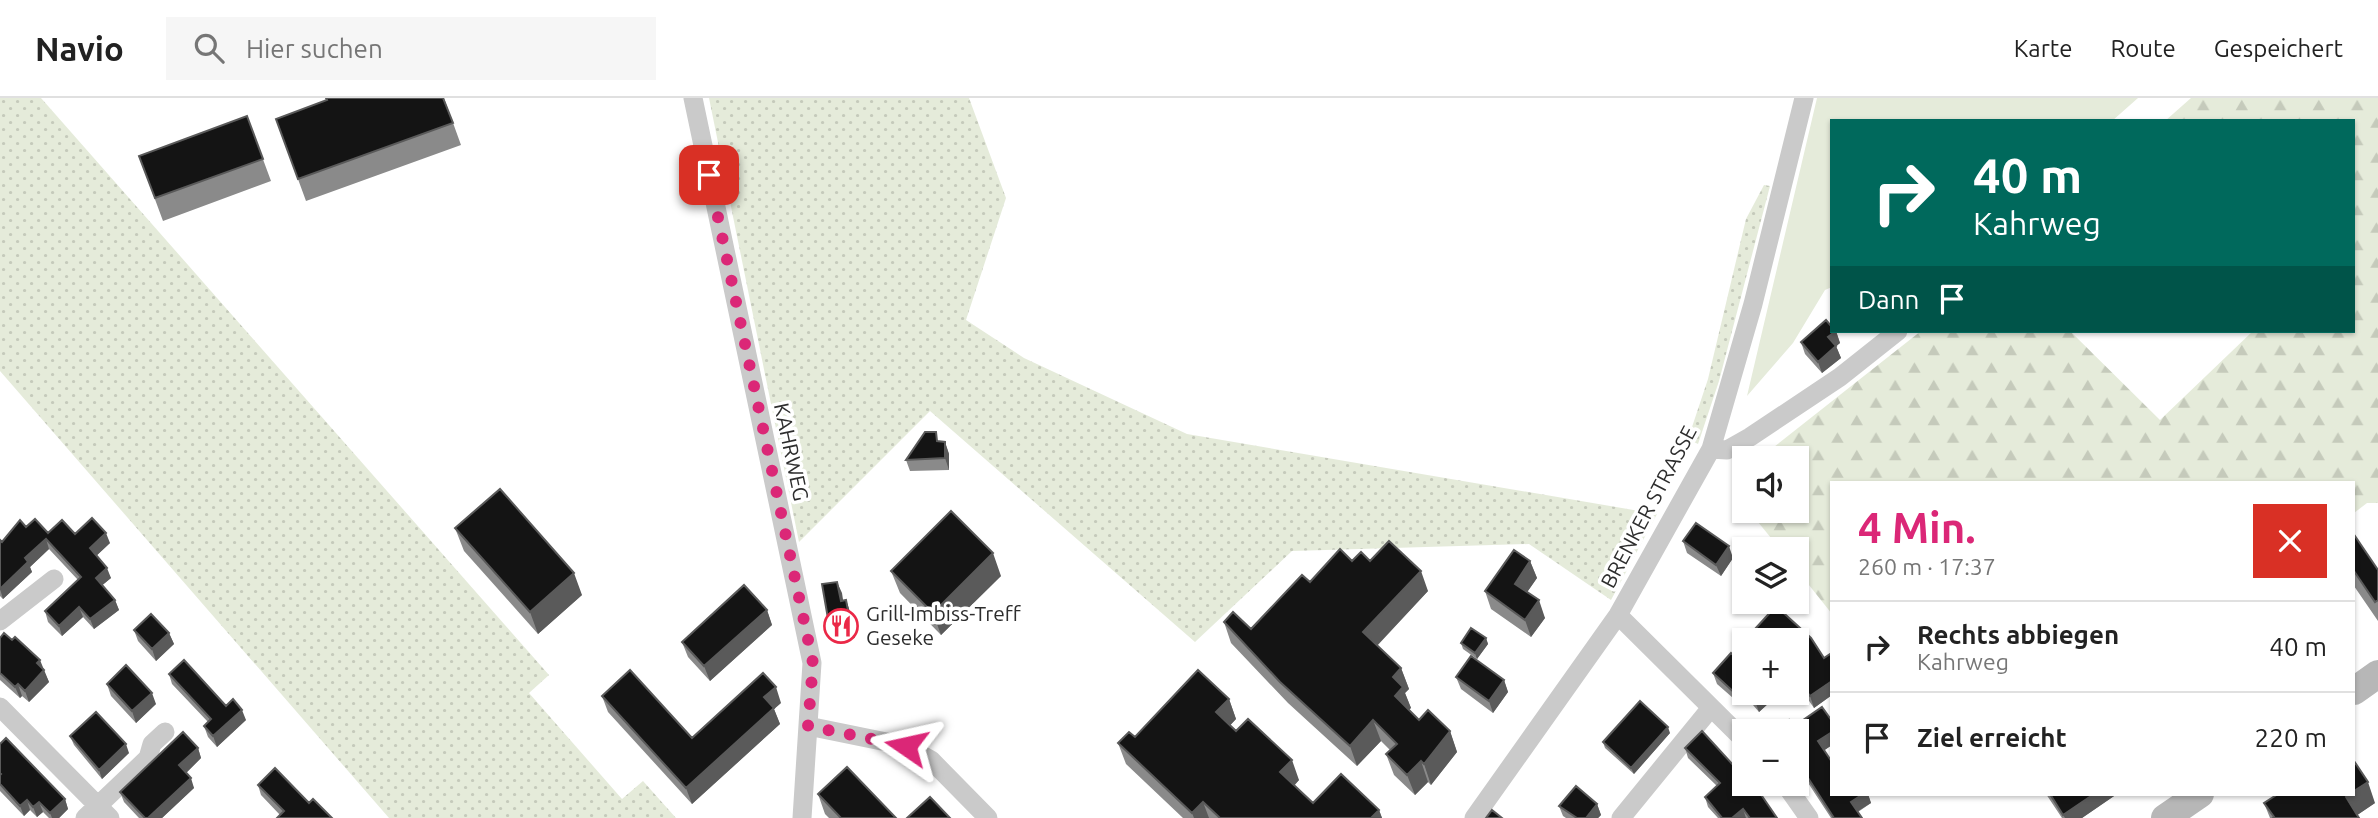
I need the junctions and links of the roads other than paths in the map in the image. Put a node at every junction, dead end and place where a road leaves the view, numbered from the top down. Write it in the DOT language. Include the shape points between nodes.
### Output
graph roads {
  1 [pos="693,98"];
  2 [pos="1804,98"];
  3 [pos="1895,333"];
  4 [pos="1711,449"];
  5 [pos="54,579"];
  6 [pos="1618,615"];
  7 [pos="0,621"];
  8 [pos="2378,674"];
  9 [pos="2355,690"];
  10 [pos="0,708"];
  11 [pos="1710,709"];
  12 [pos="808,726"];
  13 [pos="1732,729"];
  14 [pos="165,732"];
  15 [pos="1794,796"];
  16 [pos="2197,796"];
  17 [pos="98,814"];
  18 [pos="802,818"];
  19 [pos="988,818"];
  20 [pos="1474,818"];
  21 [pos="1621,818"];
  22 [pos="1809,818"];
  23 [pos="2165,818"];
  1 -- 12 [label="street, KAHRWEG" via="813,663"];
  2 -- 4 [label="street, BRENKER STRASSE"];
  3 -- 4 [label="street" via="1780,418 1727,450"];
  4 -- 6 [label="street, BRENKER STRASSE"];
  5 -- 7 [label="street"];
  6 -- 11 [label="street"];
  6 -- 20 [label="street, BRENKER STRASSE"];
  8 -- 9 [label="main road"];
  10 -- 17 [label="street"];
  11 -- 13 [label="street"];
  11 -- 21 [label="street"];
  12 -- 18 [label="street, KAHRWEG"];
  12 -- 19 [label="street" via="906,746 931,760"];
  14 -- 17 [label="street"];
  15 -- 22 [label="street"];
  16 -- 23 [label="main road"];
}
